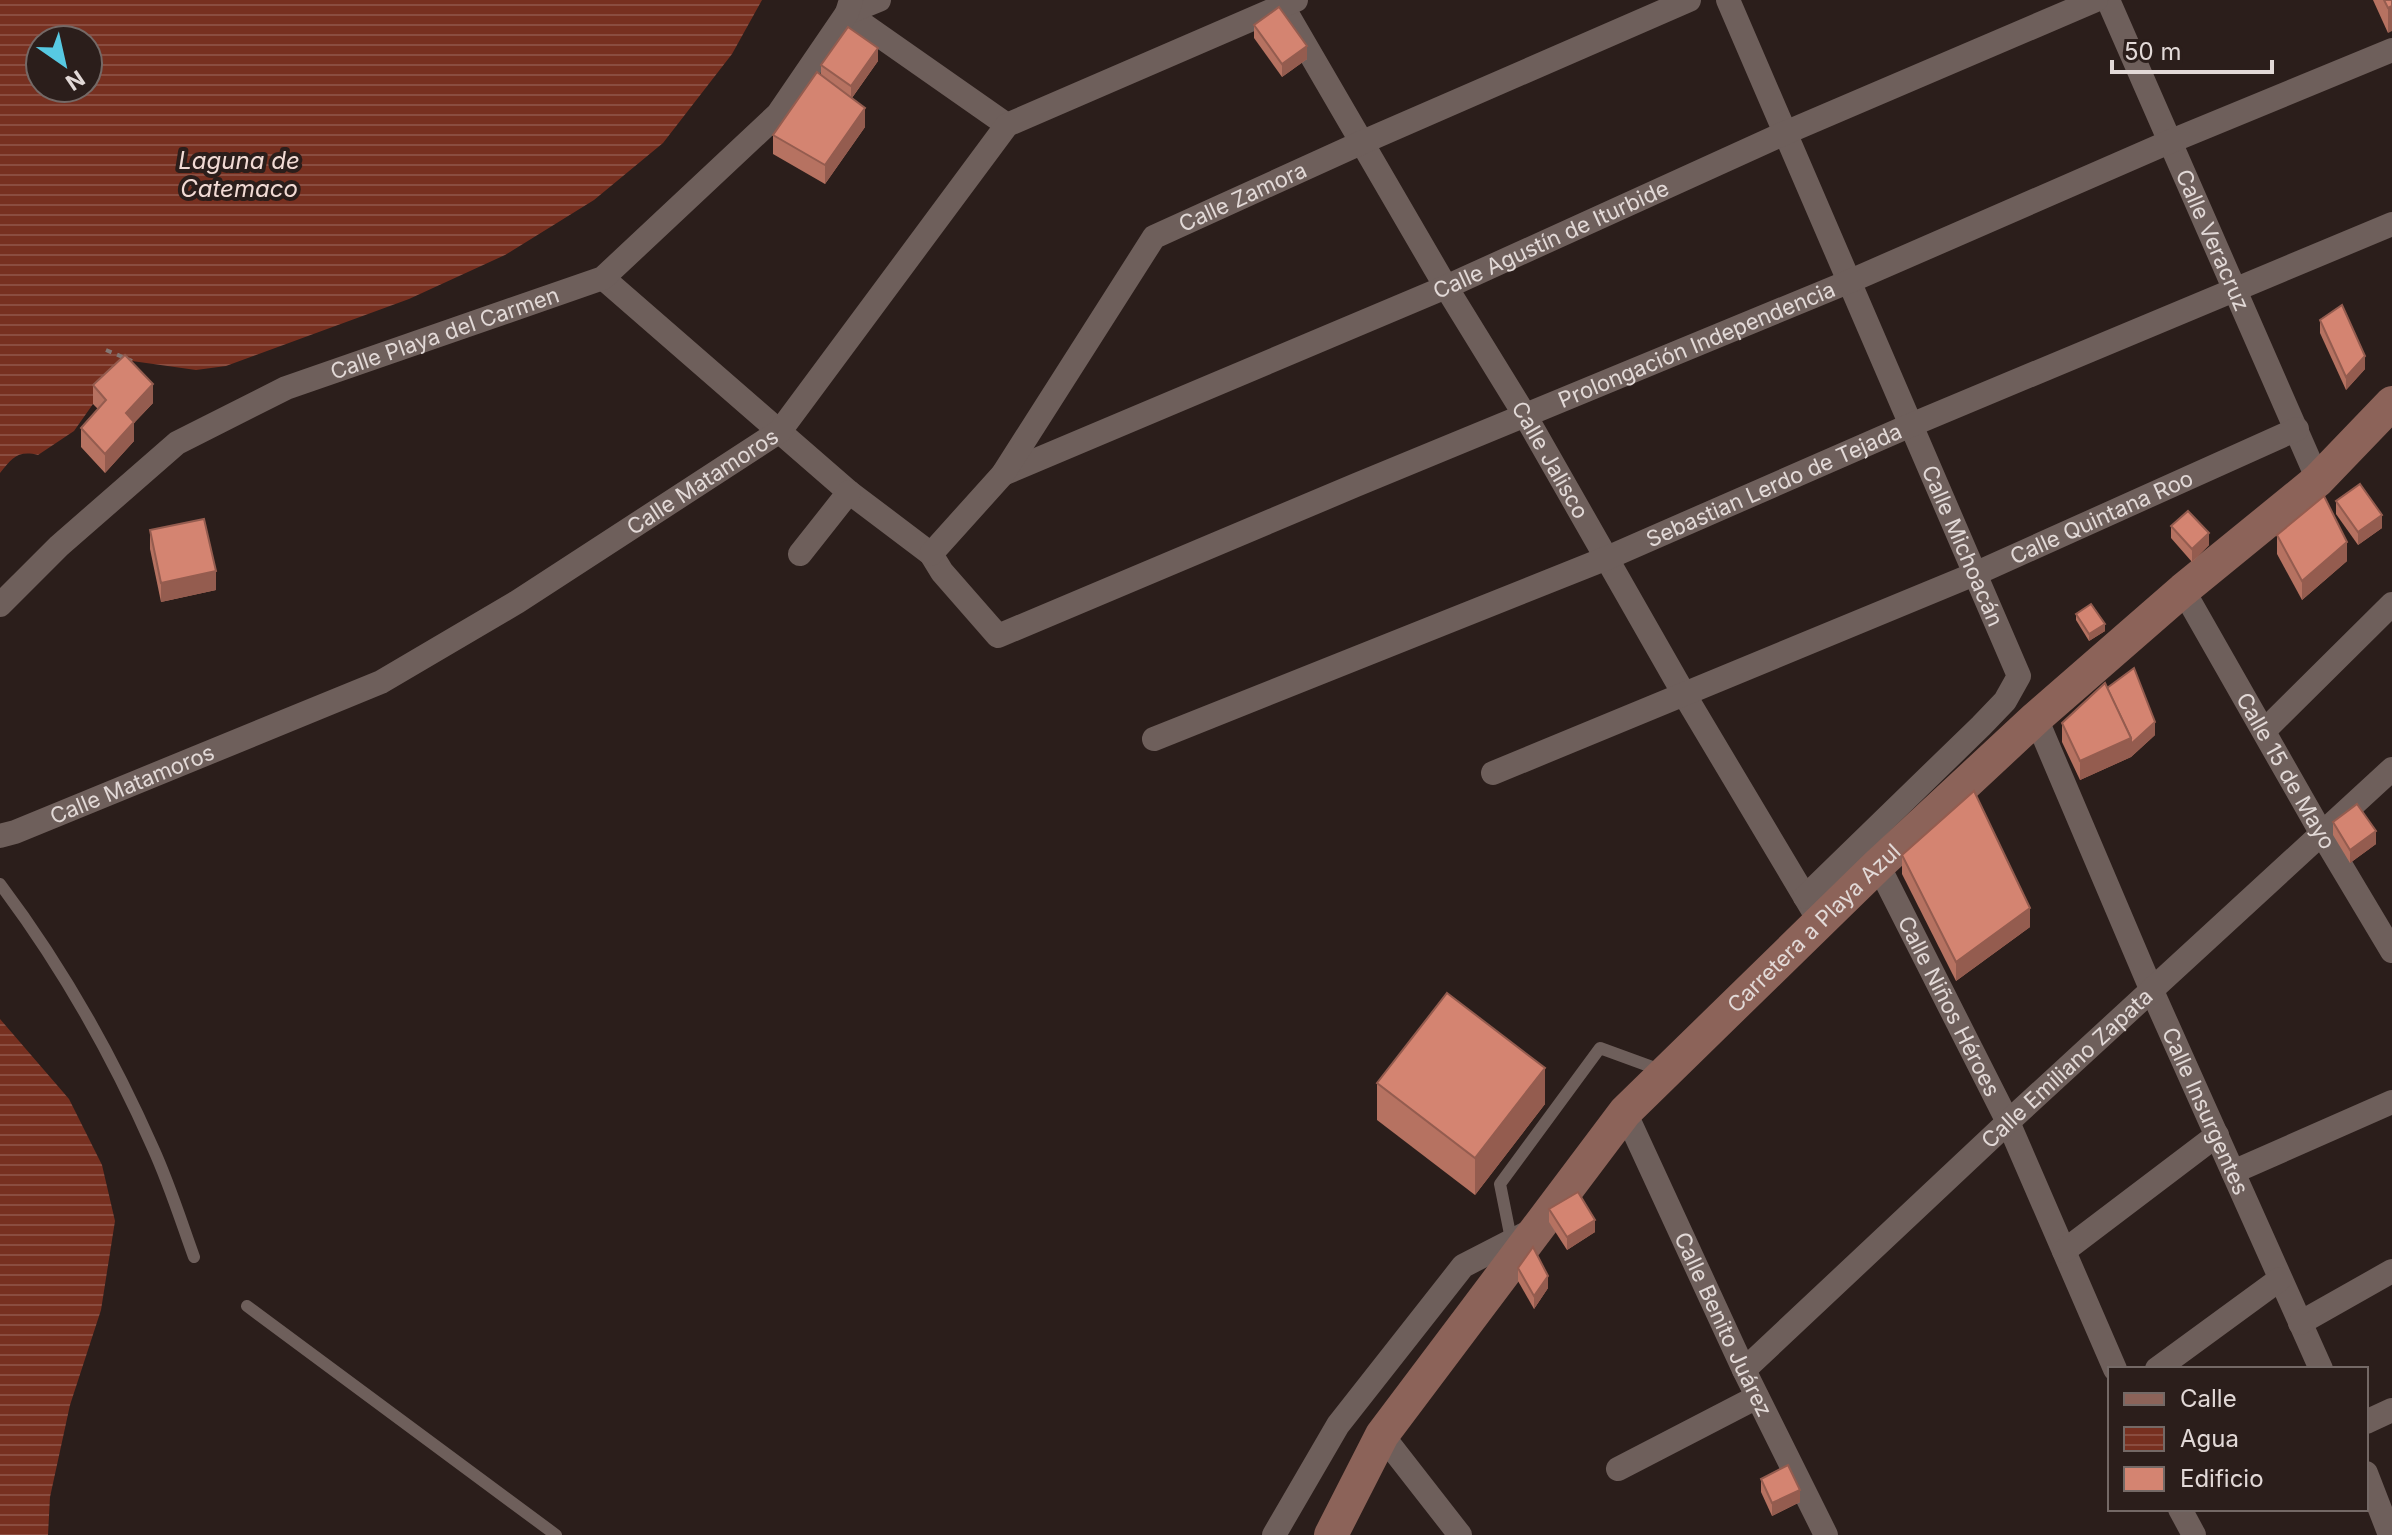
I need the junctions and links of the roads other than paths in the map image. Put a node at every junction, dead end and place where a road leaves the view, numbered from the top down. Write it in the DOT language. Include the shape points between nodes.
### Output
graph roads {
  1 [pos="879,0"];
  2 [pos="1689,0"];
  3 [pos="1728,0"];
  4 [pos="2096,0"];
  5 [pos="2108,0"];
  6 [pos="1286,2"];
  7 [pos="849,6"];
  8 [pos="2392,50"];
  9 [pos="1007,125"];
  10 [pos="1785,133"];
  11 [pos="1363,142"];
  12 [pos="2169,142"];
  13 [pos="2392,224"];
  14 [pos="603,278"];
  15 [pos="1848,282"];
  16 [pos="1446,287"];
  17 [pos="2237,291"];
  18 [pos="2392,403"];
  19 [pos="1526,417"];
  20 [pos="1911,425"];
  21 [pos="2297,429"];
  22 [pos="780,431"];
  23 [pos="1003,474"];
  24 [pos="2318,480"];
  25 [pos="849,492"];
  26 [pos="800,554"];
  27 [pos="931,554"];
  28 [pos="1607,558"];
  29 [pos="1977,573"];
  30 [pos="2183,590"];
  31 [pos="2392,604"];
  32 [pos="0,605"];
  33 [pos="1684,694"];
  34 [pos="2036,718"];
  35 [pos="2265,730"];
  36 [pos="1154,739"];
  37 [pos="2392,769"];
  38 [pos="1493,773"];
  39 [pos="2322,834"];
  40 [pos="0,836"];
  41 [pos="1878,865"];
  42 [pos="0,884"];
  43 [pos="1813,909"];
  44 [pos="2389,940"];
  45 [pos="2152,991"];
  46 [pos="1666,1072"];
  47 [pos="2392,1102"];
  48 [pos="1625,1112"];
  49 [pos="2008,1122"];
  50 [pos="2217,1135"];
  51 [pos="2233,1172"];
  52 [pos="1522,1241"];
  53 [pos="2064,1251"];
  54 [pos="194,1257"];
  55 [pos="2392,1271"];
  56 [pos="2280,1279"];
  57 [pos="247,1306"];
  58 [pos="2300,1323"];
  59 [pos="2114,1367"];
  60 [pos="2160,1367"];
  61 [pos="2320,1367"];
  62 [pos="1744,1370"];
  63 [pos="1757,1397"];
  64 [pos="2392,1410"];
  65 [pos="2368,1421"];
  66 [pos="1382,1435"];
  67 [pos="1618,1469"];
  68 [pos="2368,1478"];
  69 [pos="1338,1529"];
  70 [pos="556,1535"];
  71 [pos="1274,1535"];
  72 [pos="1460,1535"];
  73 [pos="1826,1535"];
  74 [pos="2390,1535"];
  1 -- 7 [label="street"];
  2 -- 11 [label="street, Calle Zamora"];
  3 -- 10 [label="street, Calle Michoacán"];
  4 -- 10 [label="street, Calle Agustín de Iturbide"];
  5 -- 12 [label="street, Calle Veracruz"];
  6 -- 9 [label="street"];
  6 -- 11 [label="street, Calle Jalisco"];
  7 -- 9 [label="street"];
  7 -- 14 [label="street, Calle Playa del Carmen" via="778,114"];
  8 -- 12 [label="street, Prolongación Independencia"];
  9 -- 22 [label="street, Calle Matamoros"];
  10 -- 15 [label="street, Calle Michoacán"];
  10 -- 16 [label="street, Calle Agustín de Iturbide"];
  11 -- 16 [label="street, Calle Jalisco"];
  11 -- 23 [label="street, Calle Zamora" via="1154,237"];
  12 -- 15 [label="street, Prolongación Independencia"];
  12 -- 17 [label="street, Calle Veracruz"];
  13 -- 17 [label="street, Sebastian Lerdo de Tejada"];
  14 -- 22 [label="street"];
  14 -- 32 [label="street, Calle Playa del Carmen" via="286,388 177,443"];
  15 -- 19 [label="street, Prolongación Independencia"];
  15 -- 20 [label="street, Calle Michoacán"];
  16 -- 19 [label="street, Calle Jalisco"];
  16 -- 23 [label="street, Calle Agustín de Iturbide"];
  17 -- 20 [label="street, Sebastian Lerdo de Tejada"];
  17 -- 21 [label="street, Calle Veracruz"];
  18 -- 24 [label="main road, Carretera a Playa Azul"];
  19 -- 27 [label="street, Prolongación Independencia" via="998,636"];
  19 -- 28 [label="street, Calle Jalisco"];
  20 -- 28 [label="street, Sebastian Lerdo de Tejada"];
  20 -- 29 [label="street, Calle Michoacán"];
  21 -- 24 [label="street, Calle Veracruz"];
  21 -- 29 [label="street, Calle Quintana Roo"];
  22 -- 25 [label="street"];
  22 -- 40 [label="street, Calle Matamoros" via="517,602 381,682"];
  23 -- 27 [label="street, Calle Zamora"];
  24 -- 30 [label="main road, Carretera a Playa Azul"];
  25 -- 26 [label="street"];
  25 -- 27 [label="street"];
  28 -- 33 [label="street, Calle Jalisco"];
  28 -- 36 [label="street, Sebastian Lerdo de Tejada"];
  29 -- 33 [label="street, Calle Quintana Roo"];
  29 -- 43 [label="street, Calle Michoacán" via="2019,676 2005,701"];
  30 -- 34 [label="main road, Carretera a Playa Azul"];
  30 -- 35 [label="street, Calle 15 de Mayo"];
  31 -- 35 [label="street"];
  33 -- 38 [label="street, Calle Quintana Roo"];
  33 -- 43 [label="street, Calle Jalisco"];
  34 -- 41 [label="main road, Carretera a Playa Azul"];
  34 -- 45 [label="street, Calle Insurgentes"];
  35 -- 39 [label="street, Calle 15 de Mayo"];
  37 -- 39 [label="street, Calle Emiliano Zapata"];
  39 -- 44 [label="street, Calle 15 de Mayo"];
  39 -- 45 [label="street, Calle Emiliano Zapata"];
  41 -- 43 [label="main road, Carretera a Playa Azul"];
  41 -- 49 [label="street, Calle Niños Héroes"];
  42 -- 54 [label="lane" via="109,1056 154,1150"];
  43 -- 46 [label="main road, Carretera a Playa Azul"];
  45 -- 49 [label="street, Calle Emiliano Zapata"];
  45 -- 50 [label="street, Calle Insurgentes"];
  46 -- 48 [label="main road, Carretera a Playa Azul"];
  46 -- 52 [label="lane" via="1600,1048 1500,1184"];
  47 -- 51 [label="street"];
  48 -- 52 [label="main road, Carretera a Playa Azul"];
  48 -- 62 [label="street, Calle Benito Juárez"];
  49 -- 53 [label="street, Calle Niños Héroes"];
  49 -- 62 [label="street, Calle Emiliano Zapata"];
  50 -- 51 [label="street, Calle Insurgentes"];
  50 -- 53 [label="street"];
  51 -- 56 [label="street, Calle Insurgentes"];
  52 -- 66 [label="main road, Carretera a Playa Azul"];
  52 -- 71 [label="street" via="1463,1266 1338,1425"];
  53 -- 59 [label="street, Calle Niños Héroes"];
  55 -- 58 [label="street"];
  56 -- 58 [label="street, Calle Insurgentes"];
  56 -- 60 [label="street"];
  57 -- 70 [label="lane"];
  58 -- 61 [label="street, Calle Insurgentes"];
  62 -- 63 [label="street, Calle Benito Juárez"];
  63 -- 67 [label="street"];
  63 -- 73 [label="street, Calle Benito Juárez"];
  64 -- 65 [label="street"];
  66 -- 69 [label="main road, Carretera a Playa Azul"];
  66 -- 72 [label="street"];
  68 -- 74 [label="street"];
}
